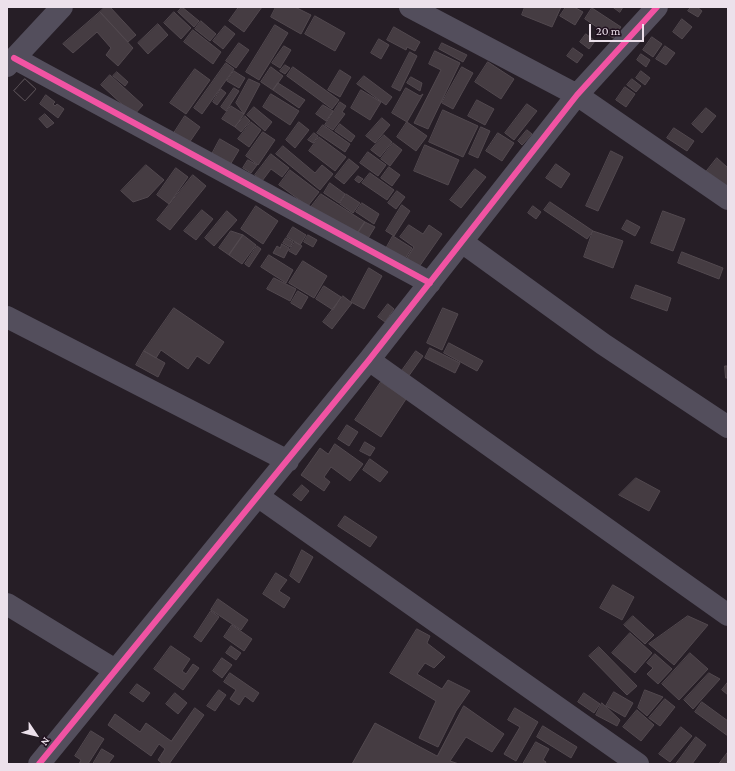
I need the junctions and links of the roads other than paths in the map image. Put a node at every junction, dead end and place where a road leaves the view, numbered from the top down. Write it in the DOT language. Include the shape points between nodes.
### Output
graph roads {
  1 [pos="62,7"];
  2 [pos="410,7"];
  3 [pos="657,7"];
  4 [pos="10,62"];
  5 [pos="577,95"];
  6 [pos="728,200"];
  7 [pos="462,242"];
  8 [pos="430,283"];
  9 [pos="7,318"];
  10 [pos="369,360"];
  11 [pos="728,427"];
  12 [pos="288,461"];
  13 [pos="259,497"];
  14 [pos="7,604"];
  15 [pos="728,615"];
  16 [pos="115,670"];
  17 [pos="39,764"];
  18 [pos="638,764"];
  1 -- 4 [label="street"];
  2 -- 5 [label="street"];
  3 -- 5 [label="street"];
  4 -- 8 [label="street"];
  5 -- 6 [label="street"];
  5 -- 7 [label="street"];
  7 -- 8 [label="street"];
  7 -- 11 [label="street" via="603,344"];
  8 -- 10 [label="street"];
  9 -- 12 [label="street"];
  10 -- 12 [label="street"];
  10 -- 15 [label="street"];
  12 -- 13 [label="street"];
  13 -- 16 [label="street"];
  13 -- 18 [label="street"];
  14 -- 16 [label="street"];
  16 -- 17 [label="street"];
}
